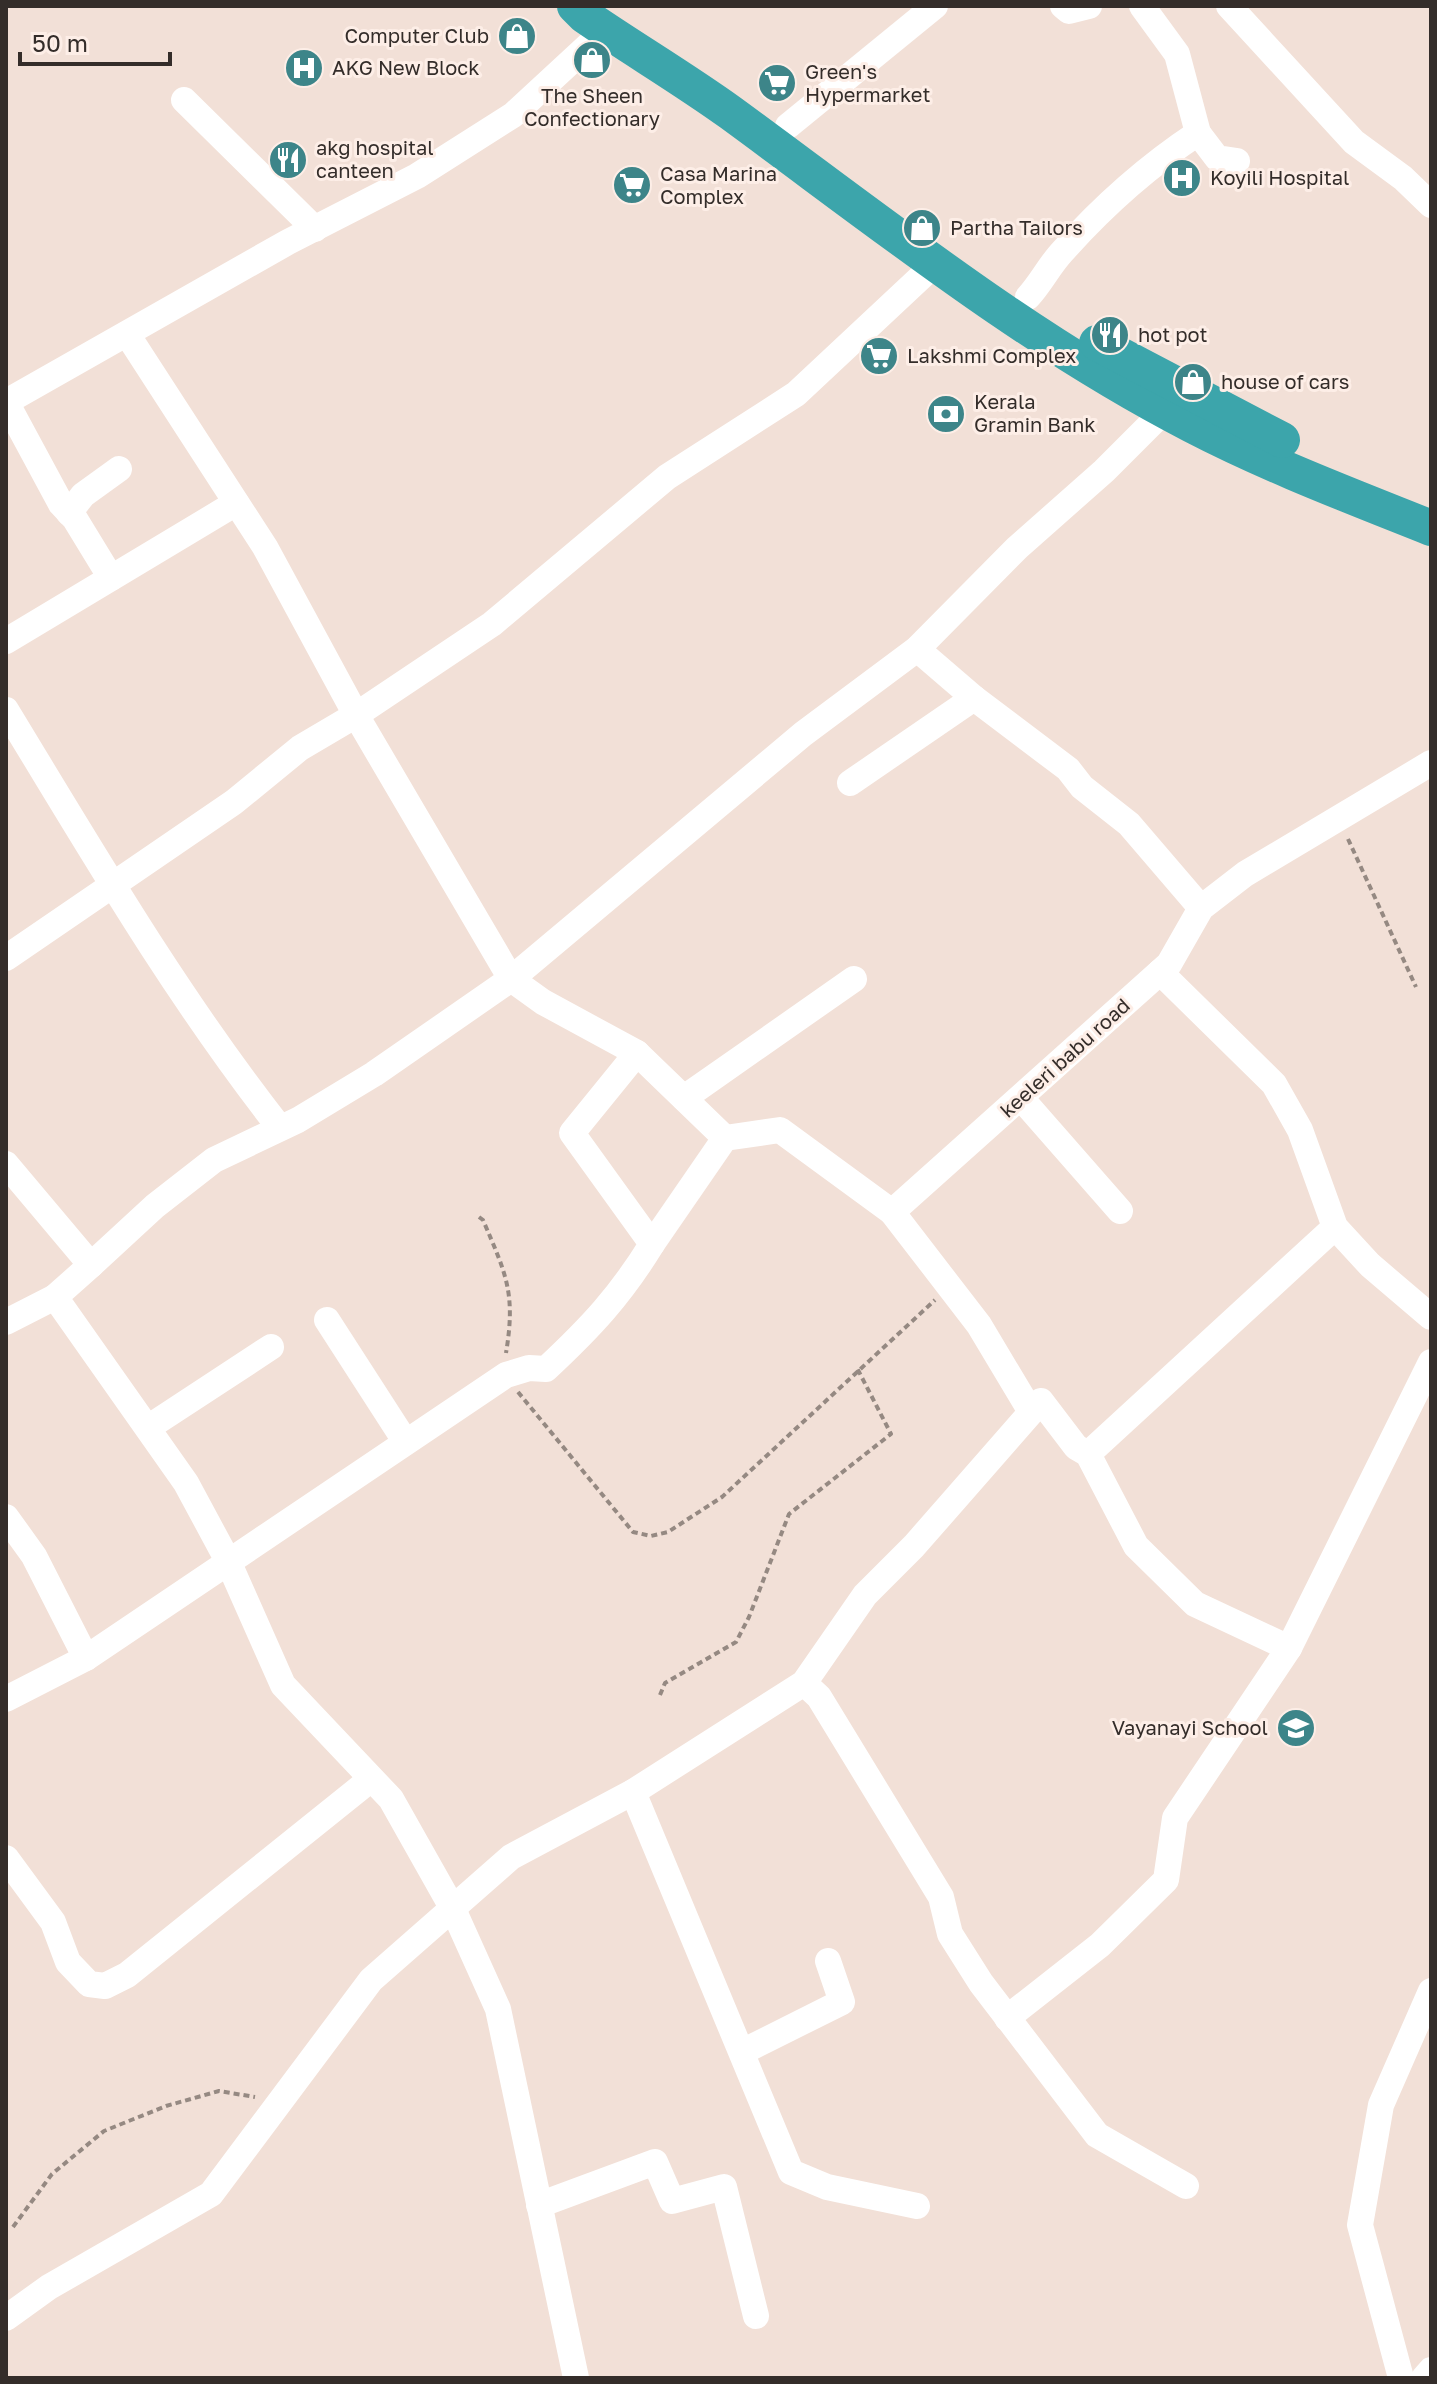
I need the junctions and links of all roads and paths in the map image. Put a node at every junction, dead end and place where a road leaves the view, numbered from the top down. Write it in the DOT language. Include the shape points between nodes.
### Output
graph roads {
  1 [pos="935,6"];
  2 [pos="1063,6"];
  3 [pos="1089,6"];
  4 [pos="1142,6"];
  5 [pos="1229,6"];
  6 [pos="591,15"];
  7 [pos="184,100"];
  8 [pos="788,126"];
  9 [pos="1198,133"];
  10 [pos="1237,161"];
  11 [pos="1431,205"];
  12 [pos="315,229"];
  13 [pos="936,263"];
  14 [pos="1028,297"];
  15 [pos="127,334"];
  16 [pos="6,402"];
  17 [pos="1165,410"];
  18 [pos="119,469"];
  19 [pos="236,503"];
  20 [pos="1431,503"];
  21 [pos="69,513"];
  22 [pos="1431,528"];
  23 [pos="111,578"];
  24 [pos="6,641"];
  25 [pos="917,649"];
  26 [pos="974,698"];
  27 [pos="6,710"];
  28 [pos="356,715"];
  29 [pos="1431,763"];
  30 [pos="850,783"];
  31 [pos="1339,818"];
  32 [pos="112,885"];
  33 [pos="1201,908"];
  34 [pos="6,958"];
  35 [pos="1160,972"];
  36 [pos="511,979"];
  37 [pos="854,979"];
  38 [pos="1416,987"];
  39 [pos="637,1053"];
  40 [pos="684,1098"];
  41 [pos="1021,1098"];
  42 [pos="280,1128"];
  43 [pos="725,1138"];
  44 [pos="6,1164"];
  45 [pos="1120,1211"];
  46 [pos="892,1212"];
  47 [pos="479,1217"];
  48 [pos="1335,1227"];
  49 [pos="652,1244"];
  50 [pos="91,1265"];
  51 [pos="948,1288"];
  52 [pos="55,1297"];
  53 [pos="1431,1317"];
  54 [pos="327,1320"];
  55 [pos="6,1322"];
  56 [pos="271,1347"];
  57 [pos="1431,1362"];
  58 [pos="857,1368"];
  59 [pos="506,1375"];
  60 [pos="1031,1412"];
  61 [pos="149,1427"];
  62 [pos="405,1441"];
  63 [pos="1088,1454"];
  64 [pos="6,1517"];
  65 [pos="228,1561"];
  66 [pos="1289,1648"];
  67 [pos="86,1658"];
  68 [pos="804,1683"];
  69 [pos="660,1695"];
  70 [pos="6,1699"];
  71 [pos="371,1779"];
  72 [pos="633,1792"];
  73 [pos="6,1858"];
  74 [pos="453,1909"];
  75 [pos="828,1961"];
  76 [pos="1431,1991"];
  77 [pos="1007,2018"];
  78 [pos="742,2052"];
  79 [pos="281,2101"];
  80 [pos="1186,2186"];
  81 [pos="539,2205"];
  82 [pos="917,2206"];
  83 [pos="13,2227"];
  84 [pos="756,2316"];
  85 [pos="6,2318"];
  86 [pos="1431,2370"];
  87 [pos="576,2378"];
  88 [pos="1401,2378"];
  89 [pos="1424,2378"];
  1 -- 8 [label="street"];
  2 -- 3 [label="street" via="1069,11"];
  4 -- 9 [label="street" via="1177,54"];
  5 -- 11 [label="street" via="1354,142"];
  6 -- 8 [label="highway"];
  6 -- 12 [label="street" via="513,115 417,176"];
  6 -- 13 [label="highway"];
  7 -- 12 [label="street"];
  8 -- 14 [label="highway" via="945,246"];
  9 -- 10 [label="street" via="1217,158"];
  9 -- 14 [label="street" via="1108,204"];
  12 -- 15 [label="street"];
  13 -- 17 [label="highway"];
  13 -- 28 [label="street" via="796,394 667,477 492,624"];
  14 -- 20 [label="highway" via="1110,352 1247,424"];
  15 -- 16 [label="street"];
  15 -- 19 [label="street"];
  16 -- 21 [label="street"];
  17 -- 22 [label="highway" via="1283,467"];
  17 -- 25 [label="street"];
  18 -- 21 [label="street" via="83,495"];
  19 -- 23 [label="street"];
  19 -- 28 [label="street"];
  21 -- 23 [label="street"];
  23 -- 24 [label="street"];
  25 -- 26 [label="street"];
  25 -- 36 [label="street" via="803,734"];
  26 -- 30 [label="street"];
  26 -- 33 [label="street" via="1068,769 1129,824"];
  27 -- 32 [label="street"];
  28 -- 32 [label="street" via="300,748 234,802"];
  28 -- 36 [label="street"];
  29 -- 31 [label="street, keeleri babu road"];
  31 -- 33 [label="street, keeleri babu road" via="1245,874"];
  31 -- 38 [label="path"];
  32 -- 34 [label="street"];
  32 -- 42 [label="street" via="224,1056"];
  33 -- 35 [label="street, keeleri babu road"];
  35 -- 41 [label="street, keeleri babu road"];
  35 -- 48 [label="street" via="1274,1084 1300,1130"];
  36 -- 39 [label="street"];
  36 -- 42 [label="street" via="374,1074"];
  37 -- 40 [label="street"];
  39 -- 40 [label="street"];
  39 -- 49 [label="street" via="572,1133"];
  40 -- 43 [label="street"];
  41 -- 45 [label="street"];
  41 -- 46 [label="street, keeleri babu road"];
  42 -- 50 [label="street" via="214,1160"];
  43 -- 46 [label="street" via="780,1130"];
  43 -- 49 [label="street"];
  44 -- 50 [label="street"];
  46 -- 51 [label="street"];
  47 -- 59 [label="path" via="509,1282 512,1316"];
  48 -- 53 [label="street"];
  48 -- 63 [label="street"];
  49 -- 59 [label="street" via="620,1295 546,1369"];
  50 -- 52 [label="street"];
  51 -- 58 [label="path"];
  51 -- 60 [label="street" via="979,1325"];
  52 -- 55 [label="street"];
  52 -- 61 [label="street"];
  54 -- 62 [label="street"];
  56 -- 61 [label="street"];
  57 -- 66 [label="street"];
  58 -- 59 [label="path" via="722,1497 668,1532 651,1536 633,1532"];
  58 -- 69 [label="path" via="891,1434 789,1514 736,1642 665,1683"];
  59 -- 62 [label="street"];
  60 -- 63 [label="street" via="1041,1401 1076,1447"];
  60 -- 68 [label="street" via="865,1595"];
  61 -- 65 [label="street"];
  62 -- 65 [label="street"];
  63 -- 66 [label="street" via="1136,1546 1195,1604"];
  64 -- 67 [label="street" via="34,1556"];
  65 -- 67 [label="street"];
  65 -- 71 [label="street" via="283,1685"];
  66 -- 77 [label="street" via="1175,1818 1166,1880 1100,1945"];
  67 -- 70 [label="street"];
  68 -- 72 [label="street"];
  68 -- 77 [label="street" via="819,1697 941,1897 950,1934"];
  71 -- 73 [label="street" via="127,1975 105,1986 89,1984 68,1962 53,1922"];
  71 -- 74 [label="street" via="391,1799"];
  72 -- 74 [label="street" via="511,1857"];
  72 -- 78 [label="street"];
  74 -- 79 [label="street" via="371,1980"];
  74 -- 81 [label="street" via="498,2009"];
  75 -- 78 [label="street" via="842,2002"];
  76 -- 88 [label="street" via="1381,2105 1360,2225"];
  77 -- 80 [label="street" via="1097,2135"];
  78 -- 82 [label="street" via="791,2172 827,2187"];
  79 -- 83 [label="path" via="219,2091 104,2131 52,2174"];
  79 -- 85 [label="street" via="211,2194 49,2287"];
  81 -- 84 [label="street" via="655,2162 672,2201 724,2187"];
  81 -- 87 [label="street"];
  86 -- 89 [label="street"];
}
